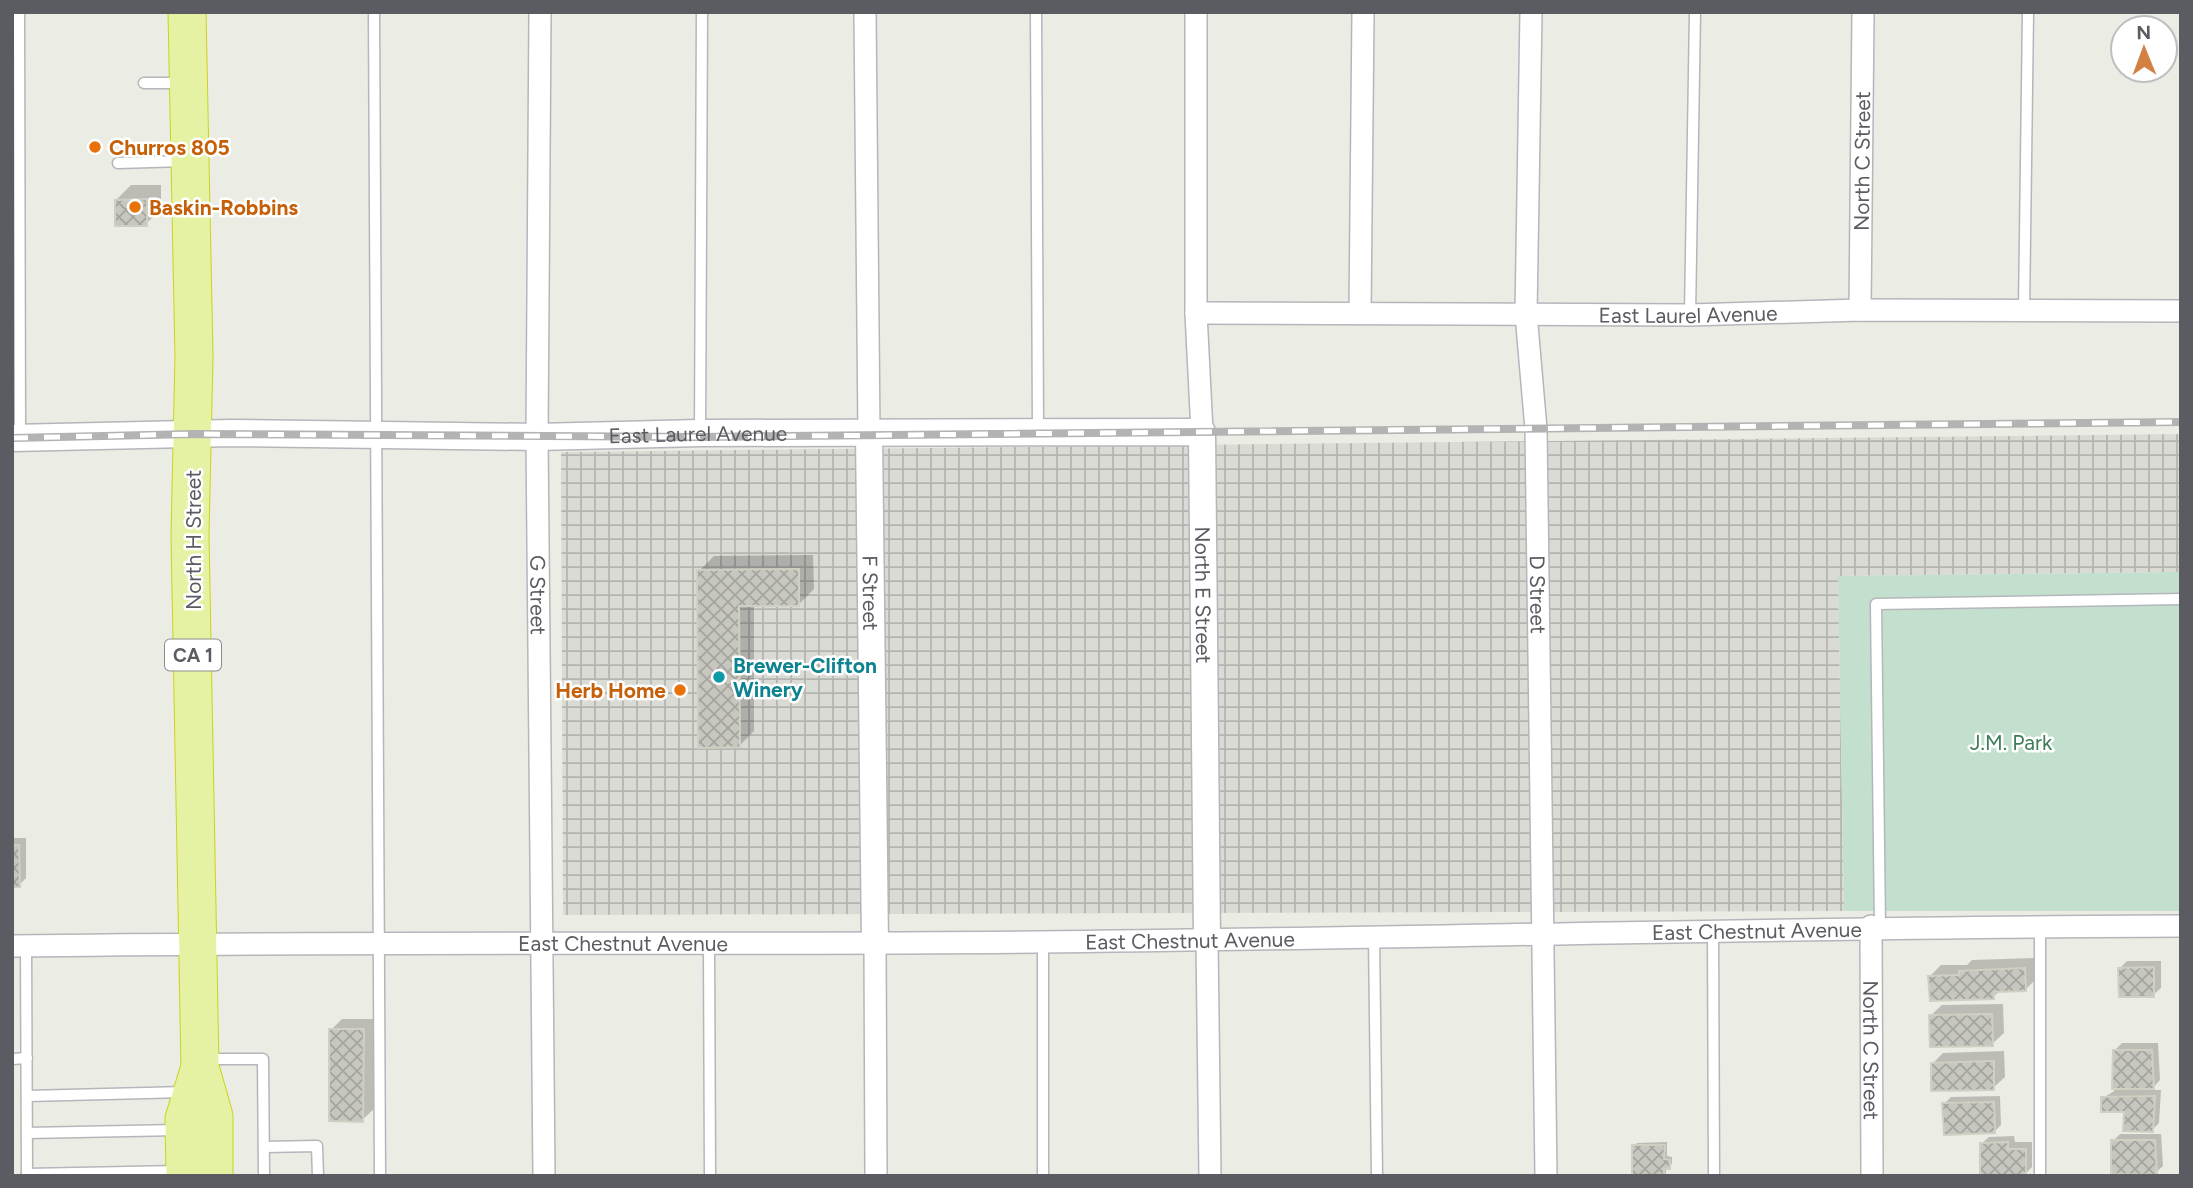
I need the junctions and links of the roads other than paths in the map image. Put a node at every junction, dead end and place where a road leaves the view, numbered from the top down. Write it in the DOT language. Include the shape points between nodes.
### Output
graph roads {
  1 [pos="19,12"];
  2 [pos="187,12"];
  3 [pos="374,12"];
  4 [pos="540,12"];
  5 [pos="702,12"];
  6 [pos="865,12"];
  7 [pos="1036,12"];
  8 [pos="1196,12"];
  9 [pos="1363,12"];
  10 [pos="1531,12"];
  11 [pos="1695,12"];
  12 [pos="1863,12"];
  13 [pos="2028,12"];
  14 [pos="144,83"];
  15 [pos="189,83"];
  16 [pos="190,160"];
  17 [pos="118,163"];
  18 [pos="1860,310"];
  19 [pos="2024,311"];
  20 [pos="2181,311"];
  21 [pos="1196,313"];
  22 [pos="1360,313"];
  23 [pos="1527,314"];
  24 [pos="1690,315"];
  25 [pos="1202,432"];
  26 [pos="378,433"];
  27 [pos="1038,433"];
  28 [pos="194,434"];
  29 [pos="700,435"];
  30 [pos="869,435"];
  31 [pos="537,437"];
  32 [pos="16,438"];
  33 [pos="2181,599"];
  34 [pos="2040,926"];
  35 [pos="2181,926"];
  36 [pos="1875,927"];
  37 [pos="1713,929"];
  38 [pos="1542,932"];
  39 [pos="1374,936"];
  40 [pos="1207,940"];
  41 [pos="198,942"];
  42 [pos="379,942"];
  43 [pos="1043,942"];
  44 [pos="541,943"];
  45 [pos="709,943"];
  46 [pos="875,943"];
  47 [pos="19,946"];
  48 [pos="27,1058"];
  49 [pos="12,1059"];
  50 [pos="197,1073"];
  51 [pos="27,1096"];
  52 [pos="185,1130"];
  53 [pos="27,1133"];
  54 [pos="264,1147"];
  55 [pos="195,1174"];
  56 [pos="27,1175"];
  57 [pos="264,1176"];
  58 [pos="318,1176"];
  59 [pos="380,1176"];
  60 [pos="544,1176"];
  61 [pos="710,1176"];
  62 [pos="876,1176"];
  63 [pos="1043,1176"];
  64 [pos="1210,1176"];
  65 [pos="1377,1176"];
  66 [pos="1546,1176"];
  67 [pos="1714,1176"];
  68 [pos="1872,1176"];
  69 [pos="2040,1176"];
  1 -- 32 [label="lane"];
  2 -- 15 [label="highway, North H Street / CA 1"];
  3 -- 26 [label="lane"];
  4 -- 31 [label="street, G Street"];
  5 -- 29 [label="lane"];
  6 -- 30 [label="street, F Street"];
  7 -- 27 [label="lane"];
  8 -- 21 [label="street, North E Street"];
  9 -- 22 [label="street"];
  10 -- 23 [label="street, D Street"];
  11 -- 24 [label="lane"];
  12 -- 18 [label="street, North C Street"];
  13 -- 19 [label="lane"];
  14 -- 15 [label="lane"];
  15 -- 16 [label="highway, North H Street / CA 1"];
  16 -- 17 [label="lane"];
  16 -- 28 [label="highway, North H Street / CA 1"];
  18 -- 19 [label="street, East Laurel Avenue"];
  18 -- 24 [label="street, East Laurel Avenue"];
  19 -- 20 [label="street, East Laurel Avenue"];
  21 -- 22 [label="street, East Laurel Avenue"];
  21 -- 25 [label="street, North E Street"];
  22 -- 23 [label="street, East Laurel Avenue"];
  23 -- 24 [label="street, East Laurel Avenue"];
  23 -- 38 [label="street, D Street" via="1536,429"];
  25 -- 27 [label="street, East Laurel Avenue"];
  25 -- 40 [label="street, North E Street"];
  26 -- 28 [label="street, East Laurel Avenue"];
  26 -- 31 [label="street, East Laurel Avenue"];
  26 -- 42 [label="lane"];
  27 -- 30 [label="street, East Laurel Avenue"];
  28 -- 32 [label="street, East Laurel Avenue"];
  28 -- 41 [label="highway, North H Street / CA 1" via="190,535"];
  29 -- 30 [label="street, East Laurel Avenue"];
  29 -- 31 [label="street, East Laurel Avenue"];
  30 -- 46 [label="street, F Street"];
  31 -- 44 [label="street, G Street"];
  33 -- 36 [label="lane" via="1876,604"];
  34 -- 35 [label="street, East Chestnut Avenue"];
  34 -- 36 [label="street, East Chestnut Avenue"];
  34 -- 69 [label="lane"];
  36 -- 37 [label="street, East Chestnut Avenue"];
  36 -- 68 [label="street, North C Street"];
  37 -- 38 [label="street, East Chestnut Avenue"];
  37 -- 67 [label="lane"];
  38 -- 39 [label="street, East Chestnut Avenue"];
  38 -- 66 [label="street, D Street"];
  39 -- 40 [label="street, East Chestnut Avenue"];
  39 -- 65 [label="lane"];
  40 -- 43 [label="street, East Chestnut Avenue"];
  40 -- 64 [label="street, North E Street"];
  41 -- 42 [label="street, East Chestnut Avenue"];
  41 -- 47 [label="street, East Chestnut Avenue"];
  41 -- 50 [label="highway, North H Street / CA 1"];
  42 -- 44 [label="street, East Chestnut Avenue"];
  42 -- 59 [label="lane"];
  43 -- 46 [label="street, East Chestnut Avenue"];
  43 -- 63 [label="lane"];
  44 -- 45 [label="street, East Chestnut Avenue"];
  44 -- 60 [label="street, G Street"];
  45 -- 46 [label="street, East Chestnut Avenue"];
  45 -- 61 [label="lane"];
  46 -- 62 [label="street, F Street"];
  47 -- 48 [label="lane"];
  48 -- 49 [label="lane"];
  48 -- 51 [label="lane"];
  50 -- 51 [label="lane"];
  50 -- 52 [label="highway, North H Street / CA 1"];
  50 -- 54 [label="lane" via="263,1059"];
  50 -- 55 [label="highway, North H Street / CA 1" via="214,1116"];
  51 -- 53 [label="lane"];
  52 -- 53 [label="lane"];
  52 -- 55 [label="highway, North H Street / CA 1"];
  53 -- 56 [label="lane"];
  54 -- 57 [label="lane"];
  54 -- 58 [label="lane" via="317,1146"];
  55 -- 56 [label="lane"];
}
